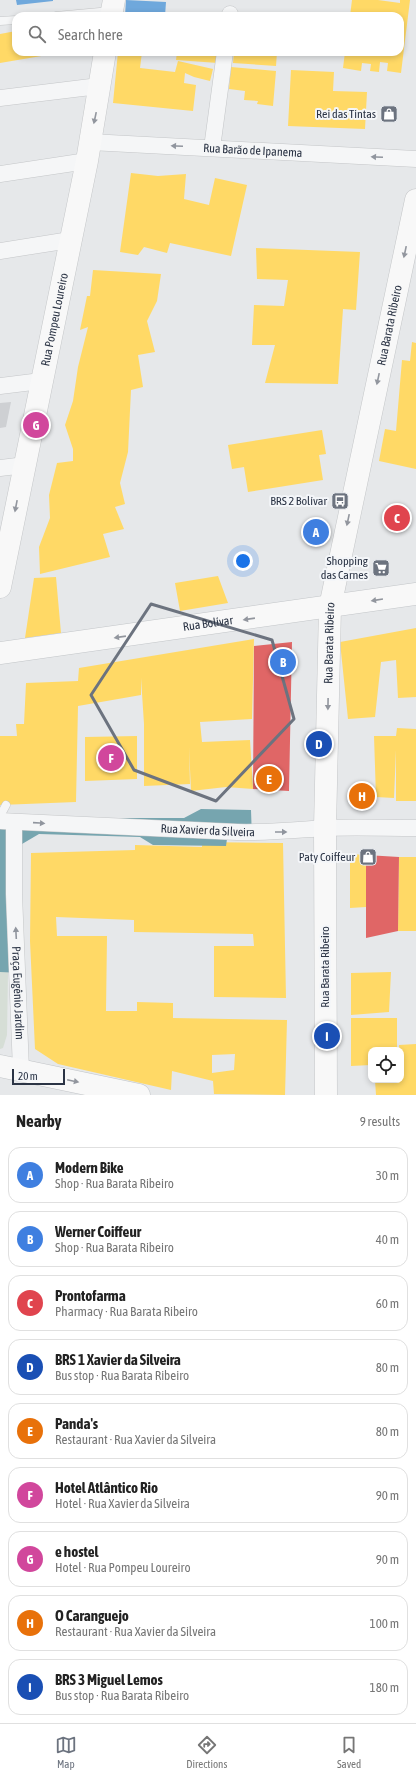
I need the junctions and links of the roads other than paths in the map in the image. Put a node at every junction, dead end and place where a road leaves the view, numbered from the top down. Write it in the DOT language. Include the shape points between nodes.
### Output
graph roads {
  1 [pos="113,9"];
  2 [pos="89,12"];
  3 [pos="12,20"];
  4 [pos="0,21"];
  5 [pos="104,56"];
  6 [pos="224,56"];
  7 [pos="99,86"];
  8 [pos="0,98"];
  9 [pos="212,148"];
  10 [pos="88,152"];
  11 [pos="416,159"];
  12 [pos="0,174"];
  13 [pos="416,200"];
  14 [pos="70,240"];
  15 [pos="0,251"];
  16 [pos="42,381"];
  17 [pos="0,386"];
  18 [pos="0,468"];
  19 [pos="24,469"];
  20 [pos="0,475"];
  21 [pos="0,587"];
  22 [pos="416,594"];
  23 [pos="330,607"];
  24 [pos="0,653"];
  25 [pos="6,805"];
  26 [pos="4,819"];
  27 [pos="325,828"];
  28 [pos="416,828"];
  29 [pos="7,891"];
  30 [pos="0,1066"];
  31 [pos="21,1070"];
  32 [pos="138,1095"];
  33 [pos="326,1095"];
  1 -- 2 [label="lane"];
  3 -- 4 [label="lane"];
  5 -- 7 [label="main road, Rua Pompeu Loureiro"];
  6 -- 9 [label="street"];
  7 -- 8 [label="street"];
  7 -- 10 [label="main road, Rua Pompeu Loureiro, one-way" via="97,111"];
  9 -- 10 [label="street, Rua Barão de Ipanema, one-way"];
  11 -- 9 [label="street, Rua Barão de Ipanema, one-way"];
  10 -- 12 [label="street, Rua Barão de Ipanema"];
  10 -- 14 [label="main road, Rua Pompeu Loureiro"];
  13 -- 23 [label="main road, Rua Barata Ribeiro, one-way"];
  14 -- 15 [label="street"];
  14 -- 16 [label="main road, Rua Pompeu Loureiro"];
  16 -- 17 [label="street"];
  16 -- 19 [label="main road, Rua Pompeu Loureiro"];
  18 -- 19 [label="street"];
  19 -- 20 [label="lane"];
  19 -- 21 [label="main road, Rua Pompeu Loureiro, one-way"];
  22 -- 23 [label="main road, Rua Bolívar, one-way"];
  23 -- 24 [label="main road, Rua Bolívar, one-way"];
  23 -- 27 [label="main road, Rua Barata Ribeiro, one-way"];
  25 -- 26 [label="lane"];
  26 -- 27 [label="street, Rua Xavier da Silveira, one-way" via="237,832 289,832"];
  26 -- 29 [label="street, Praça Eugênio Jardim"];
  27 -- 28 [label="street, Rua Xavier da Silveira"];
  27 -- 33 [label="main road, Rua Barata Ribeiro"];
  31 -- 29 [label="street, Praça Eugênio Jardim, one-way"];
  30 -- 31 [label="main road"];
  31 -- 32 [label="main road, one-way"];
}
